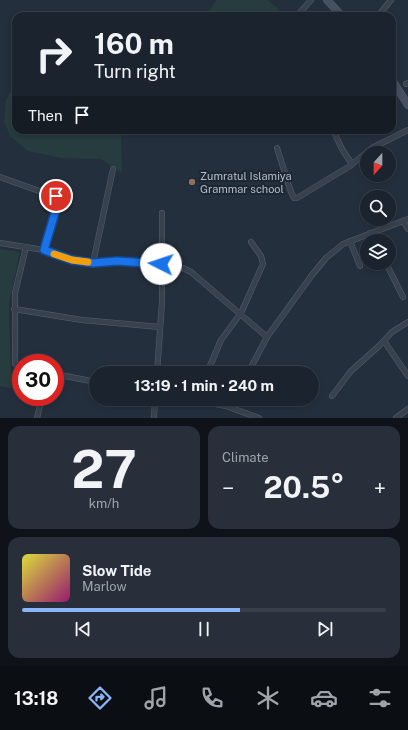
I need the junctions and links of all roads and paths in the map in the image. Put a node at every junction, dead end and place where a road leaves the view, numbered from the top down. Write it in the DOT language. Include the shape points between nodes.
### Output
graph roads {
  1 [pos="311,0"];
  2 [pos="327,0"];
  3 [pos="391,0"];
  4 [pos="300,12"];
  5 [pos="338,12"];
  6 [pos="381,12"];
  7 [pos="396,86"];
  8 [pos="408,105"];
  9 [pos="408,130"];
  10 [pos="335,134"];
  11 [pos="277,148"];
  12 [pos="352,164"];
  13 [pos="113,169"];
  14 [pos="0,177"];
  15 [pos="162,213"];
  16 [pos="406,220"];
  17 [pos="408,229"];
  18 [pos="370,233"];
  19 [pos="350,241"];
  20 [pos="251,242"];
  21 [pos="0,243"];
  22 [pos="26,247"];
  23 [pos="44,250"];
  24 [pos="93,263"];
  25 [pos="161,264"];
  26 [pos="360,266"];
  27 [pos="390,270"];
  28 [pos="404,297"];
  29 [pos="14,309"];
  30 [pos="241,313"];
  31 [pos="408,322"];
  32 [pos="160,327"];
  33 [pos="268,337"];
  34 [pos="384,341"];
  35 [pos="15,354"];
  36 [pos="157,366"];
  37 [pos="211,366"];
  38 [pos="252,366"];
  39 [pos="64,376"];
  40 [pos="408,376"];
  41 [pos="89,381"];
  42 [pos="332,396"];
  43 [pos="40,406"];
  44 [pos="155,406"];
  45 [pos="226,406"];
  46 [pos="230,407"];
  47 [pos="408,410"];
  48 [pos="37,418"];
  49 [pos="154,418"];
  50 [pos="259,418"];
  51 [pos="396,418"];
  1 -- 4 [label="street"];
  2 -- 5 [label="main road"];
  3 -- 6 [label="street"];
  7 -- 8 [label="main road"];
  9 -- 12 [label="street" via="372,148"];
  10 -- 12 [label="street"];
  11 -- 12 [label="street" via="295,198"];
  13 -- 24 [label="street"];
  14 -- 23 [label="street" via="58,198"];
  15 -- 25 [label="street"];
  16 -- 17 [label="street"];
  16 -- 18 [label="street"];
  18 -- 19 [label="street"];
  19 -- 26 [label="street"];
  19 -- 33 [label="street" via="321,264"];
  20 -- 30 [label="street" via="263,259 263,264"];
  21 -- 22 [label="street"];
  22 -- 23 [label="street"];
  22 -- 29 [label="street" via="14,293"];
  23 -- 24 [label="street" via="72,260"];
  24 -- 25 [label="street" via="117,261"];
  25 -- 30 [label="street" via="188,270"];
  25 -- 32 [label="street"];
  27 -- 28 [label="street"];
  29 -- 32 [label="street" via="82,320"];
  29 -- 35 [label="street"];
  30 -- 33 [label="street"];
  30 -- 37 [label="street" via="221,340"];
  31 -- 34 [label="street" via="392,332"];
  32 -- 36 [label="street"];
  33 -- 38 [label="street"];
  34 -- 40 [label="street"];
  34 -- 42 [label="street" via="350,371"];
  39 -- 41 [label="street"];
  43 -- 48 [label="street"];
  44 -- 49 [label="street"];
  45 -- 46 [label="street"];
  46 -- 50 [label="street"];
  47 -- 51 [label="street"];
}
